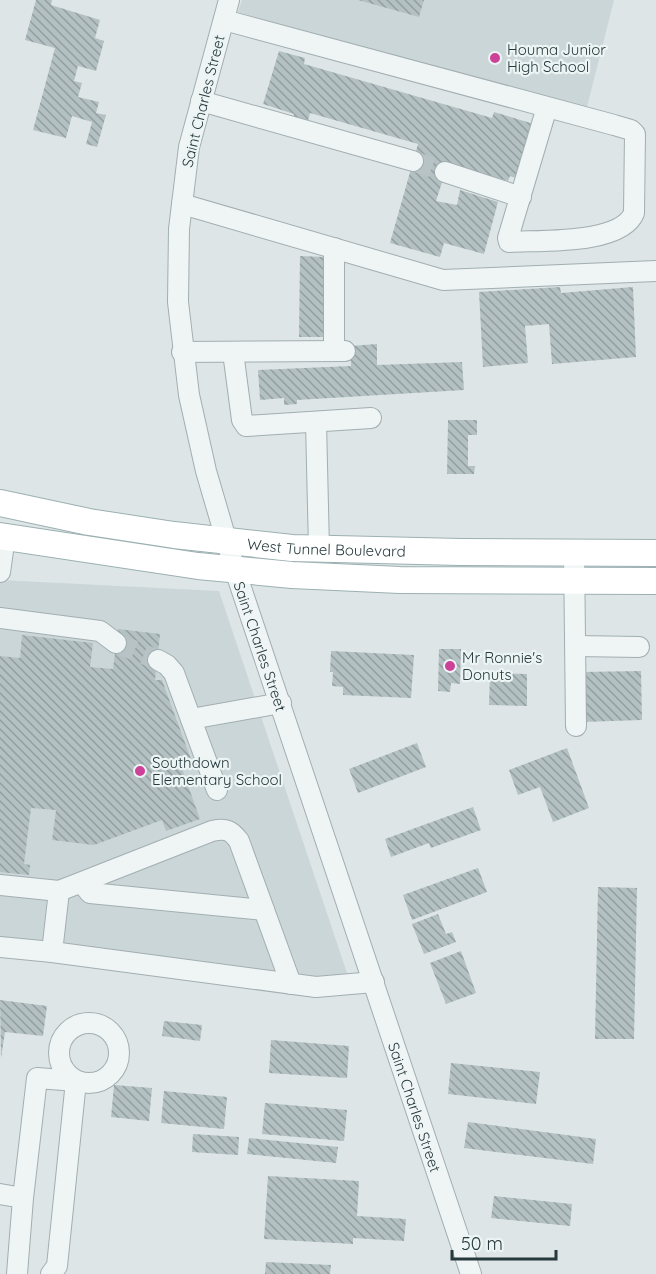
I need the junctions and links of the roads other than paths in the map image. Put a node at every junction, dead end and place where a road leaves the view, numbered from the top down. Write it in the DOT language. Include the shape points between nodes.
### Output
graph roads {
  1 [pos="229,0"];
  2 [pos="224,20"];
  3 [pos="201,101"];
  4 [pos="547,107"];
  5 [pos="413,161"];
  6 [pos="445,172"];
  7 [pos="521,197"];
  8 [pos="182,204"];
  9 [pos="334,248"];
  10 [pos="656,271"];
  11 [pos="182,352"];
  12 [pos="233,352"];
  13 [pos="371,418"];
  14 [pos="316,422"];
  15 [pos="0,503"];
  16 [pos="2,536"];
  17 [pos="226,540"];
  18 [pos="319,549"];
  19 [pos="574,552"];
  20 [pos="656,553"];
  21 [pos="235,570"];
  22 [pos="0,572"];
  23 [pos="576,581"];
  24 [pos="656,581"];
  25 [pos="0,618"];
  26 [pos="116,643"];
  27 [pos="576,646"];
  28 [pos="639,646"];
  29 [pos="158,660"];
  30 [pos="281,703"];
  31 [pos="191,718"];
  32 [pos="576,726"];
  33 [pos="217,790"];
  34 [pos="85,882"];
  35 [pos="0,885"];
  36 [pos="59,891"];
  37 [pos="264,910"];
  38 [pos="0,947"];
  39 [pos="52,952"];
  40 [pos="374,982"];
  41 [pos="291,984"];
  42 [pos="0,1194"];
  43 [pos="23,1198"];
  44 [pos="17,1274"];
  45 [pos="51,1274"];
  46 [pos="471,1274"];
  1 -- 2 [label="street, Saint Charles Street"];
  2 -- 3 [label="street, Saint Charles Street"];
  2 -- 4 [label="street"];
  3 -- 5 [label="street"];
  3 -- 8 [label="street, Saint Charles Street" via="189,147"];
  4 -- 7 [label="street"];
  4 -- 7 [label="street" via="635,134 634,213 625,224 597,237 509,242"];
  6 -- 7 [label="street"];
  8 -- 9 [label="street"];
  8 -- 11 [label="street, Saint Charles Street" via="178,302"];
  9 -- 10 [label="street" via="443,280"];
  9 -- 12 [label="street" via="339,351"];
  11 -- 12 [label="street"];
  11 -- 17 [label="street, Saint Charles Street" via="206,471"];
  12 -- 14 [label="street" via="243,424"];
  13 -- 14 [label="street"];
  14 -- 18 [label="street"];
  15 -- 17 [label="main road, West Tunnel Boulevard" via="89,522"];
  16 -- 21 [label="main road, West Tunnel Boulevard"];
  16 -- 22 [label="street"];
  17 -- 18 [label="main road, West Tunnel Boulevard"];
  17 -- 21 [label="street, Saint Charles Street"];
  18 -- 19 [label="main road, West Tunnel Boulevard"];
  19 -- 20 [label="main road, West Tunnel Boulevard"];
  19 -- 23 [label="street"];
  21 -- 23 [label="main road, West Tunnel Boulevard" via="400,580"];
  21 -- 30 [label="street, Saint Charles Street"];
  23 -- 24 [label="main road, West Tunnel Boulevard"];
  23 -- 27 [label="street"];
  25 -- 26 [label="street" via="100,631"];
  27 -- 28 [label="street"];
  27 -- 32 [label="street"];
  29 -- 31 [label="street" via="171,668"];
  30 -- 31 [label="street"];
  30 -- 40 [label="street, Saint Charles Street"];
  31 -- 33 [label="street"];
  34 -- 36 [label="street"];
  34 -- 37 [label="street" via="90,893"];
  34 -- 37 [label="street" via="224,829 232,831 239,841"];
  35 -- 36 [label="street"];
  36 -- 39 [label="street"];
  37 -- 41 [label="street"];
  38 -- 39 [label="street"];
  39 -- 41 [label="street"];
  40 -- 41 [label="street" via="316,987"];
  40 -- 46 [label="street, Saint Charles Street"];
  42 -- 43 [label="street"];
  43 -- 44 [label="street"];
  43 -- 45 [label="street" via="37,1078 76,1081 57,1266"];
}
